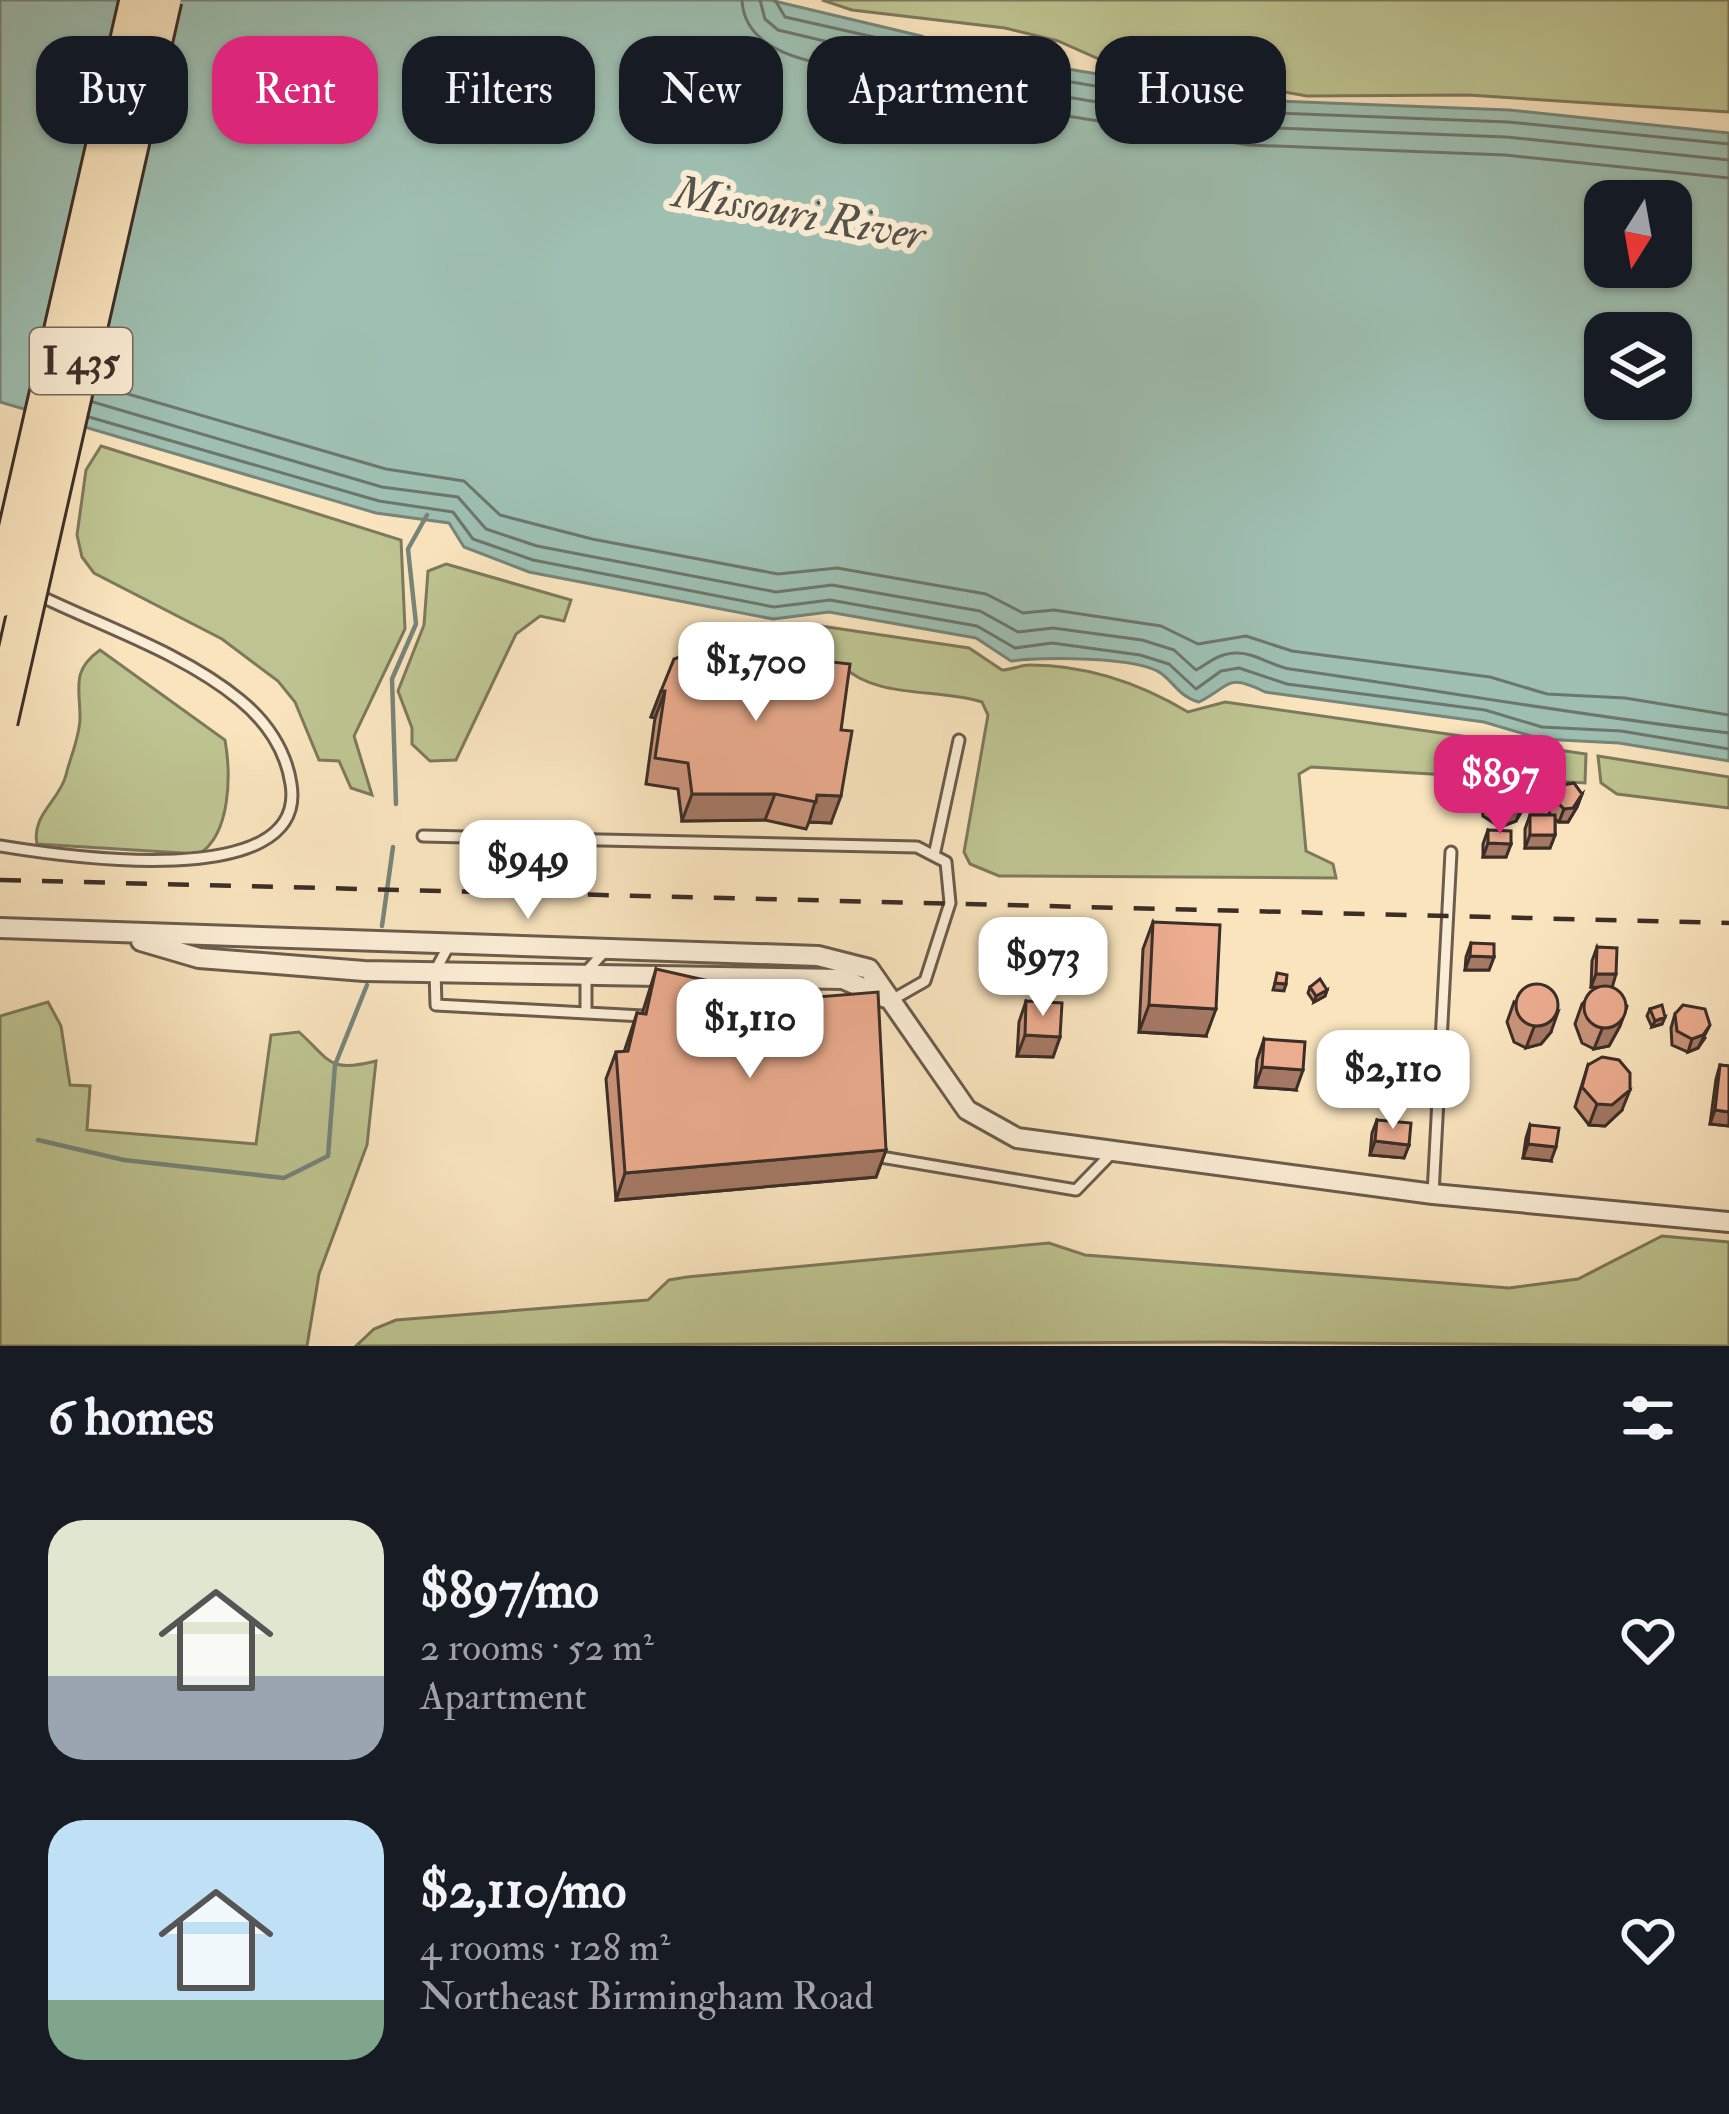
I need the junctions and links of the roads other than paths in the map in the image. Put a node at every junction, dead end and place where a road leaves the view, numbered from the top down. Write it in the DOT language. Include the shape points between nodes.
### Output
graph roads {
  1 [pos="137,0"];
  2 [pos="164,0"];
  3 [pos="0,578"];
  4 [pos="0,600"];
  5 [pos="0,722"];
  6 [pos="959,740"];
  7 [pos="423,836"];
  8 [pos="0,846"];
  9 [pos="935,851"];
  10 [pos="1451,852"];
  11 [pos="0,928"];
  12 [pos="114,933"];
  13 [pos="448,947"];
  14 [pos="606,950"];
  15 [pos="435,970"];
  16 [pos="586,972"];
  17 [pos="768,976"];
  18 [pos="890,1001"];
  19 [pos="586,1011"];
  20 [pos="654,1020"];
  21 [pos="677,1026"];
  22 [pos="700,1033"];
  23 [pos="735,1043"];
  24 [pos="1110,1155"];
  25 [pos="875,1156"];
  26 [pos="1432,1194"];
  27 [pos="1729,1222"];
  1 -- 4 [label="highway, I 435, bridge"];
  2 -- 5 [label="highway, I 435, bridge"];
  3 -- 8 [label="lane" via="242,701 281,748 293,793 285,825 237,855 59,855"];
  6 -- 9 [label="lane"];
  7 -- 9 [label="lane"];
  9 -- 18 [label="lane" via="946,862 949,911 925,981"];
  10 -- 26 [label="lane"];
  11 -- 12 [label="street"];
  12 -- 13 [label="street"];
  12 -- 15 [label="street" via="199,958"];
  13 -- 14 [label="street"];
  13 -- 15 [label="lane"];
  14 -- 16 [label="lane"];
  14 -- 18 [label="street" via="855,962 882,982"];
  15 -- 16 [label="street"];
  15 -- 19 [label="lane" via="436,1005"];
  16 -- 17 [label="street"];
  16 -- 19 [label="lane"];
  17 -- 18 [label="street" via="843,979"];
  17 -- 22 [label="lane"];
  18 -- 24 [label="street" via="967,1110 1017,1138"];
  19 -- 20 [label="lane"];
  21 -- 22 [label="lane"];
  22 -- 23 [label="lane"];
  24 -- 25 [label="lane" via="1076,1190"];
  24 -- 26 [label="street"];
  26 -- 27 [label="street"];
}
